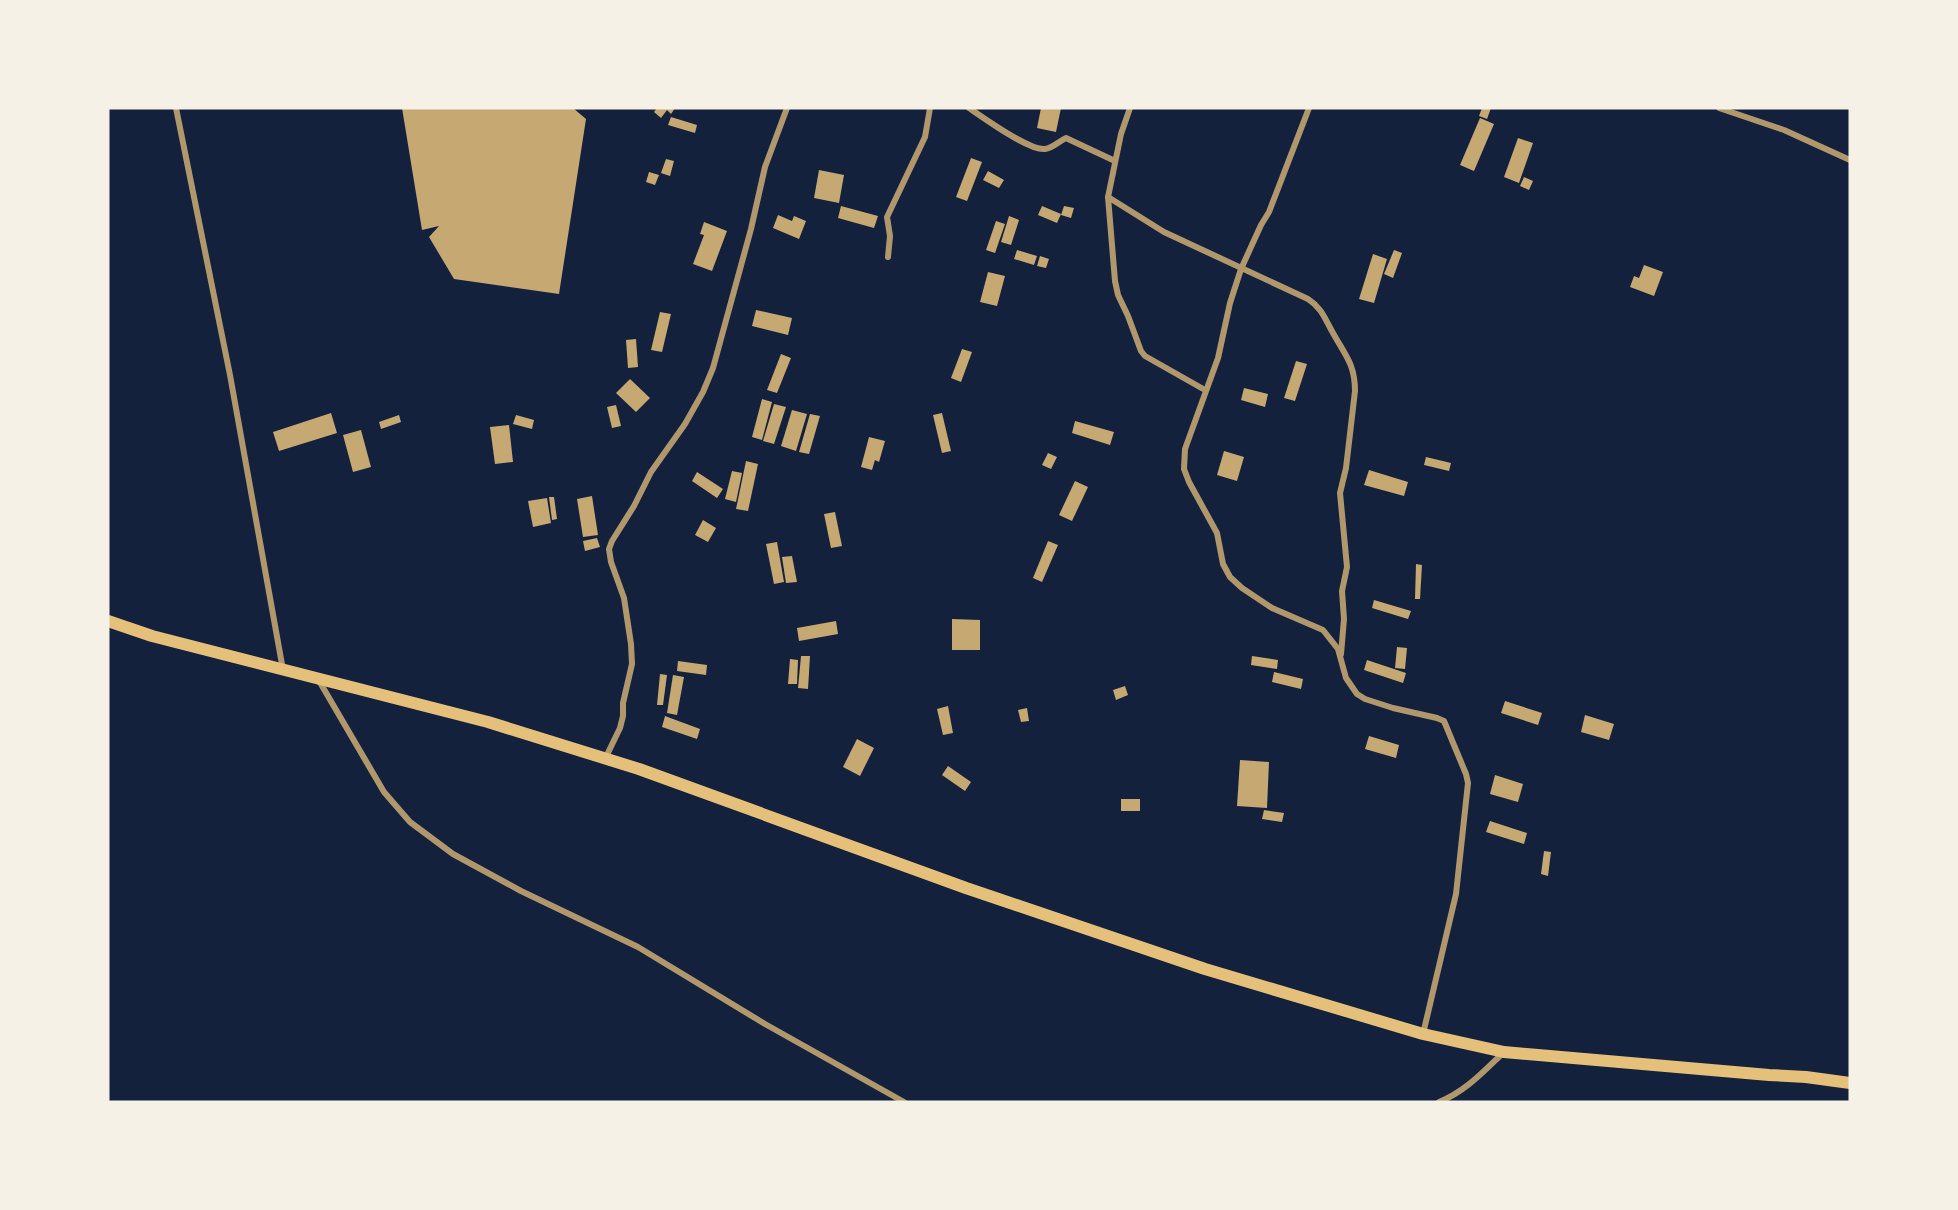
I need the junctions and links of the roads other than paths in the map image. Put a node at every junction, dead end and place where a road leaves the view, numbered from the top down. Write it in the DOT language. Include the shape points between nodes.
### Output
graph roads {
  1 [pos="176,108"];
  2 [pos="787,108"];
  3 [pos="930,108"];
  4 [pos="969,108"];
  5 [pos="1130,108"];
  6 [pos="1309,108"];
  7 [pos="1719,108"];
  8 [pos="1850,160"];
  9 [pos="1115,161"];
  10 [pos="1108,197"];
  11 [pos="888,257"];
  12 [pos="1241,269"];
  13 [pos="1206,390"];
  14 [pos="108,621"];
  15 [pos="1341,658"];
  16 [pos="283,670"];
  17 [pos="318,679"];
  18 [pos="605,759"];
  19 [pos="1423,1034"];
  20 [pos="1504,1052"];
  21 [pos="1850,1083"];
  22 [pos="904,1102"];
  23 [pos="1440,1102"];
  1 -- 16 [label="street" via="230,375"];
  2 -- 18 [label="street" via="765,167 713,368 685,424 651,472 609,549 624,598 632,664 624,716"];
  3 -- 11 [label="street" via="925,137 887,217"];
  4 -- 9 [label="street" via="1040,149 1066,138"];
  5 -- 9 [label="street"];
  6 -- 12 [label="street" via="1269,212"];
  7 -- 8 [label="street" via="1784,130"];
  9 -- 10 [label="street"];
  10 -- 12 [label="street" via="1164,232"];
  10 -- 13 [label="street" via="1115,281 1141,351 1145,357"];
  12 -- 13 [label="street"];
  12 -- 15 [label="street" via="1316,305 1353,367 1355,391 1340,493 1347,567 1342,591"];
  13 -- 15 [label="street" via="1185,449 1184,468 1217,533 1226,570 1242,588 1272,608 1323,630"];
  14 -- 16 [label="main road"];
  15 -- 19 [label="street" via="1351,687 1365,699 1444,722 1468,783 1456,894"];
  16 -- 17 [label="main road"];
  17 -- 18 [label="main road" via="488,722"];
  17 -- 22 [label="street" via="384,792 410,822 444,848 521,891 638,947"];
  18 -- 19 [label="main road" via="1194,966"];
  19 -- 20 [label="main road"];
  20 -- 21 [label="main road"];
  20 -- 23 [label="street" via="1476,1079"];
}
